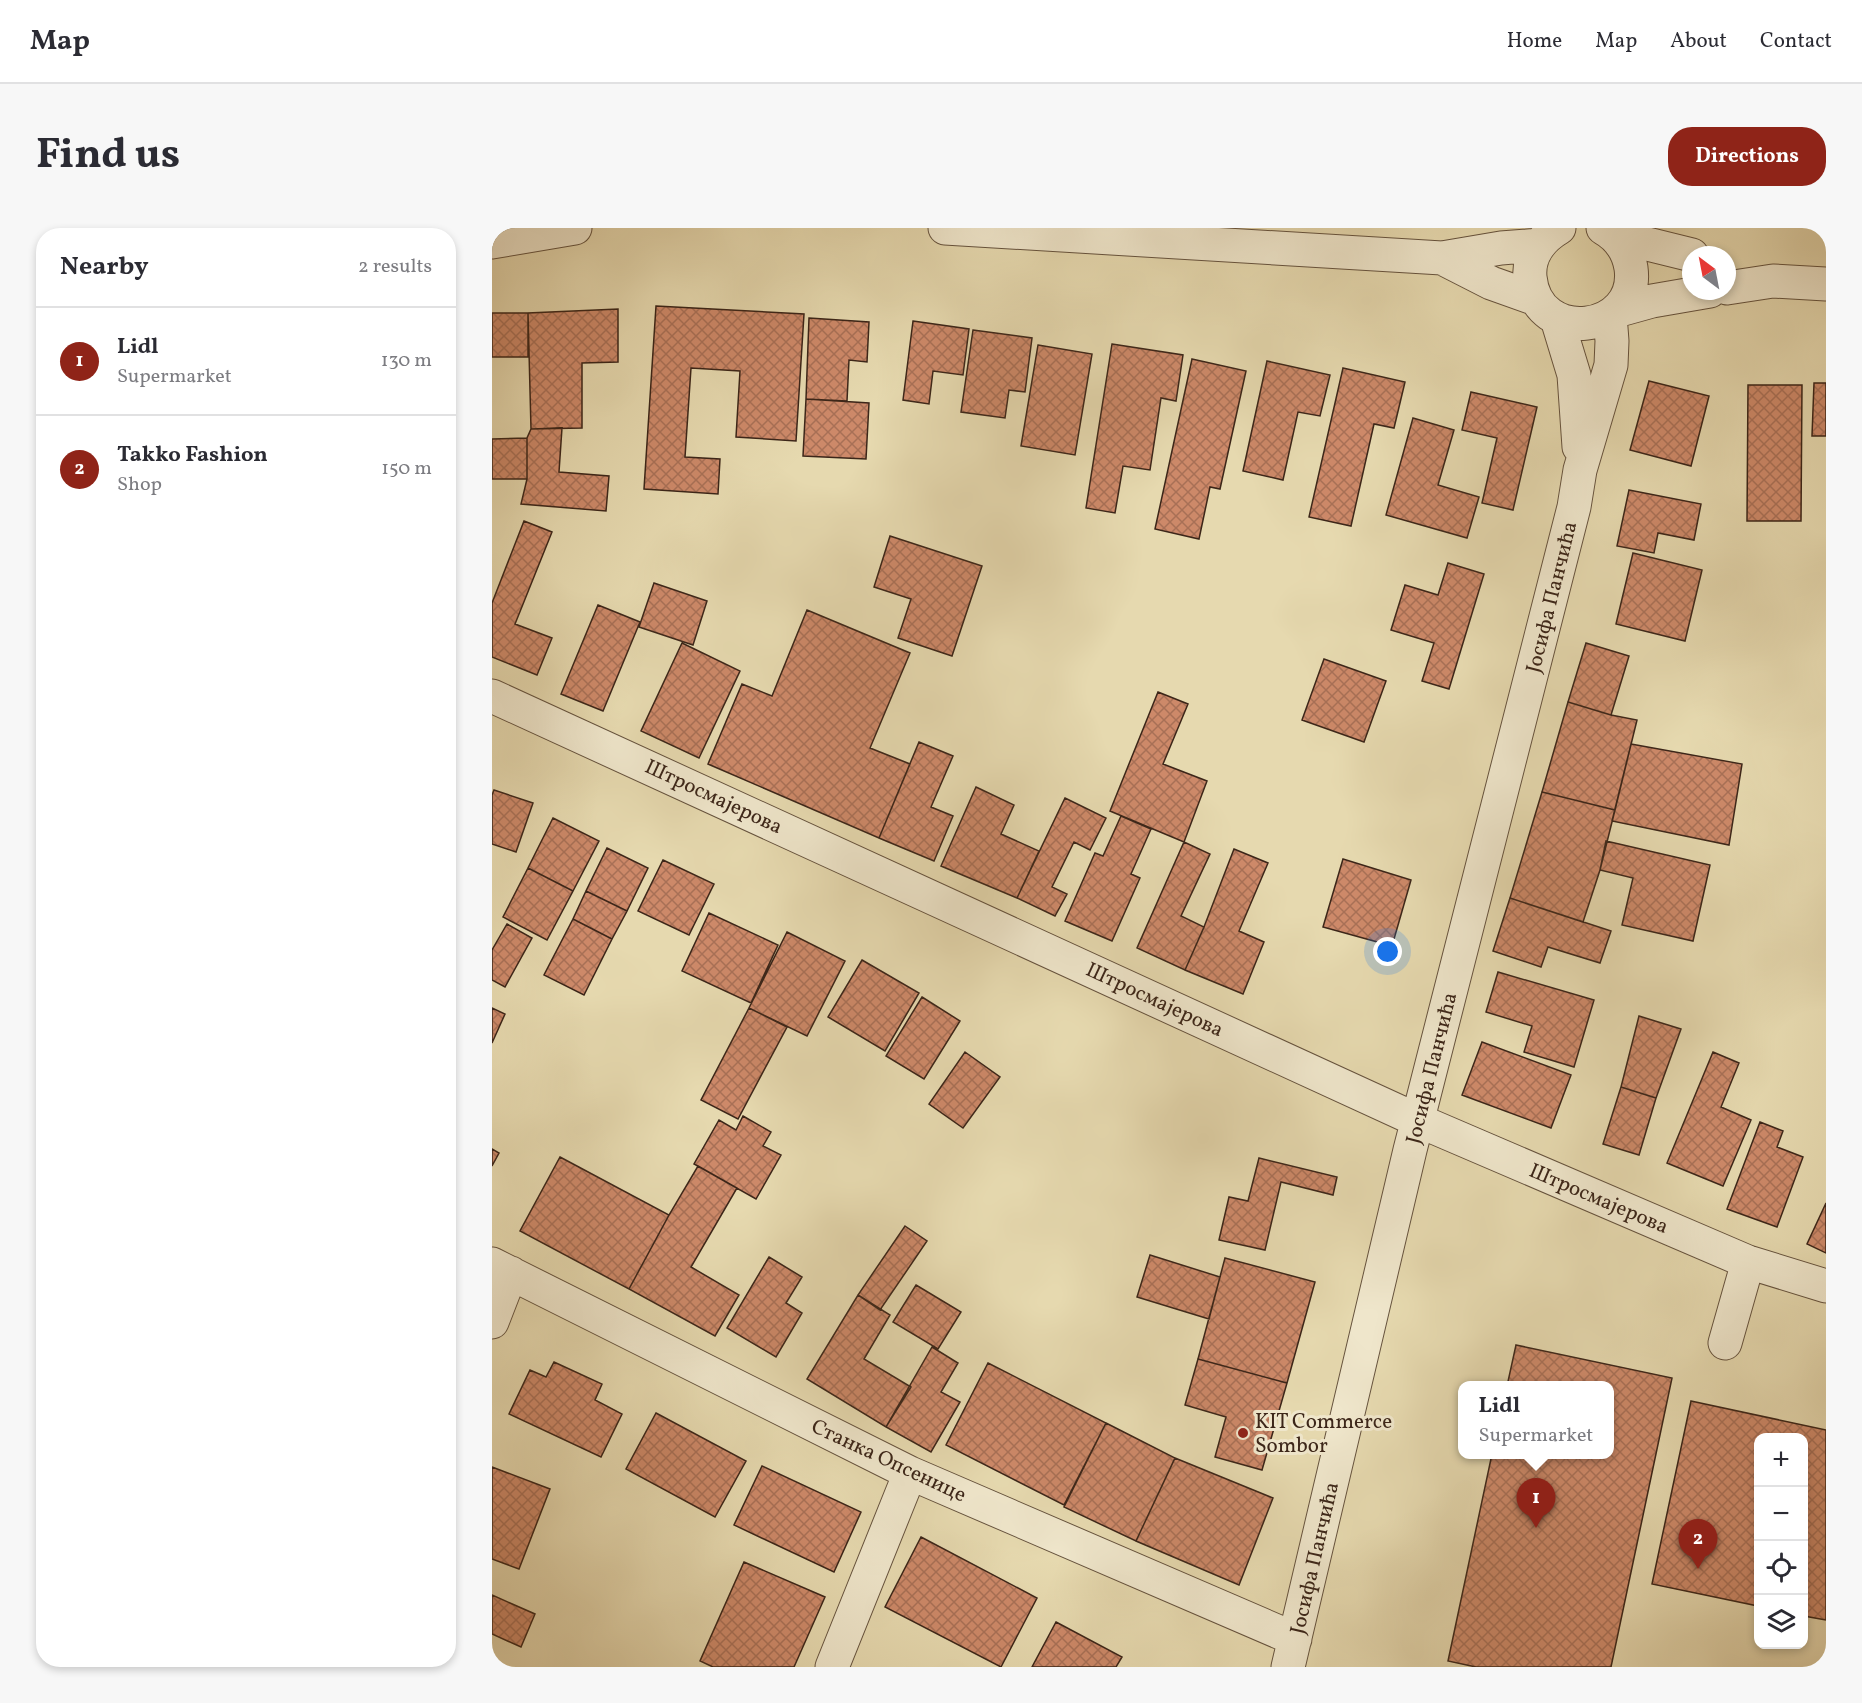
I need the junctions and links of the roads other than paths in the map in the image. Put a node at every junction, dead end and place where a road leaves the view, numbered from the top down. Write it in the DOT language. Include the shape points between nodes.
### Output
graph roads {
  1 [pos="575,228"];
  2 [pos="945,228"];
  3 [pos="1609,232"];
  4 [pos="1549,234"];
  5 [pos="492,242"];
  6 [pos="1682,252"];
  7 [pos="1442,258"];
  8 [pos="1736,267"];
  9 [pos="1773,281"];
  10 [pos="1826,284"];
  11 [pos="1736,287"];
  12 [pos="1682,296"];
  13 [pos="1546,309"];
  14 [pos="1613,313"];
  15 [pos="1580,470"];
  16 [pos="492,696"];
  17 [pos="1417,1120"];
  18 [pos="1748,1262"];
  19 [pos="501,1268"];
  20 [pos="1826,1286"];
  21 [pos="492,1322"];
  22 [pos="1725,1343"];
  23 [pos="910,1473"];
  24 [pos="1291,1653"];
  25 [pos="832,1667"];
  1 -- 5 [label="street"];
  2 -- 7 [label="street"];
  3 -- 6 [label="street"];
  3 -- 14 [label="street" via="1624,247 1631,273 1624,300"];
  4 -- 7 [label="street" via="1501,248"];
  4 -- 13 [label="street, Јосифа Панчића" via="1533,257 1530,271 1531,285"];
  7 -- 13 [label="street"];
  8 -- 9 [label="street"];
  9 -- 10 [label="street"];
  9 -- 11 [label="street"];
  12 -- 14 [label="street"];
  13 -- 14 [label="street" via="1570,323 1584,324 1598,322"];
  13 -- 15 [label="street, Јосифа Панчића" via="1574,375"];
  14 -- 15 [label="street, Јосифа Панчића" via="1611,365"];
  15 -- 17 [label="street, Јосифа Панчића" via="1572,518"];
  16 -- 17 [label="street, Штросмајерова"];
  17 -- 18 [label="street, Штросмајерова"];
  17 -- 24 [label="street, Јосифа Панчића"];
  18 -- 20 [label="street, Штросмајерова"];
  18 -- 22 [label="street"];
  19 -- 21 [label="street"];
  19 -- 23 [label="street, Станка Опсенице"];
  23 -- 24 [label="street, Станка Опсенице"];
  23 -- 25 [label="street"];
}
